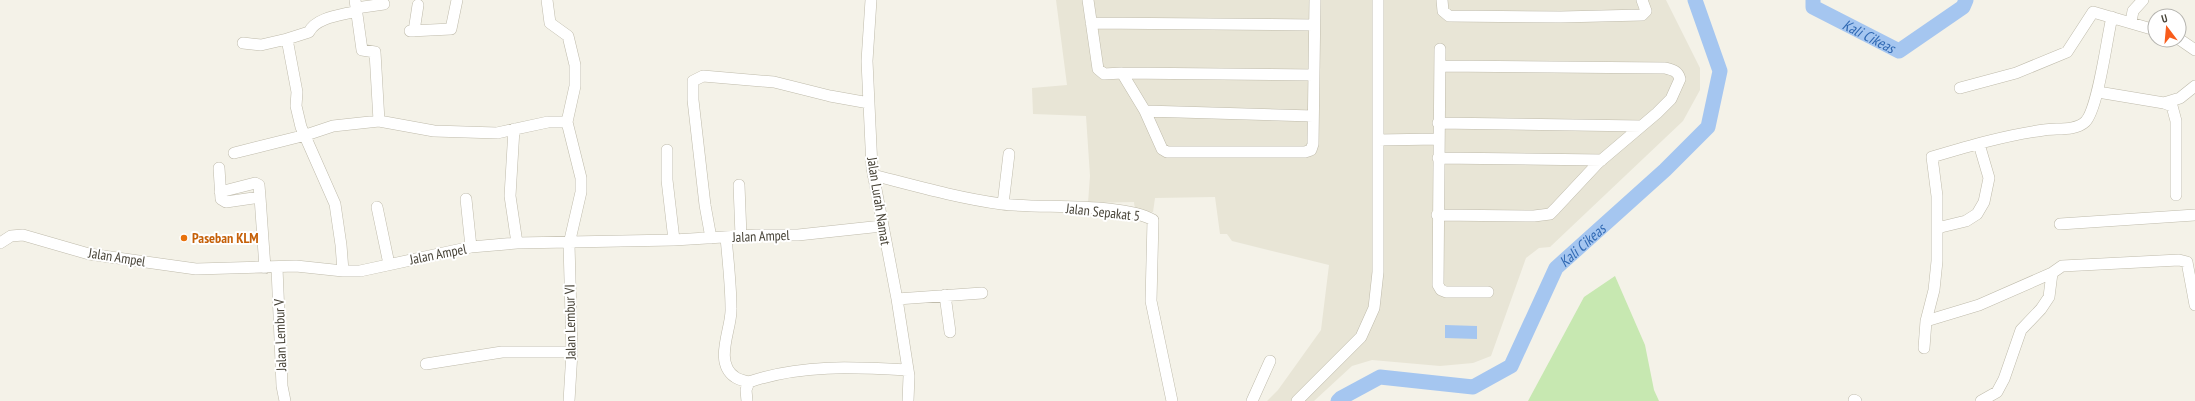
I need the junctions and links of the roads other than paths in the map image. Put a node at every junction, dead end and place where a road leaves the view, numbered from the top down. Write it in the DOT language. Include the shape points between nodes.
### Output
graph roads {
  1 [pos="457,0"];
  2 [pos="547,0"];
  3 [pos="871,0"];
  4 [pos="1088,0"];
  5 [pos="1315,0"];
  6 [pos="1378,0"];
  7 [pos="1442,0"];
  8 [pos="1642,0"];
  9 [pos="2143,0"];
  10 [pos="384,4"];
  11 [pos="418,5"];
  12 [pos="356,6"];
  13 [pos="2112,16"];
  14 [pos="2130,22"];
  15 [pos="1091,23"];
  16 [pos="1314,25"];
  17 [pos="2147,27"];
  18 [pos="287,39"];
  19 [pos="243,43"];
  20 [pos="1440,49"];
  21 [pos="1440,66"];
  22 [pos="1122,73"];
  23 [pos="1314,75"];
  24 [pos="2195,86"];
  25 [pos="1960,88"];
  26 [pos="2098,92"];
  27 [pos="869,103"];
  28 [pos="2164,103"];
  29 [pos="1145,111"];
  30 [pos="1313,116"];
  31 [pos="379,121"];
  32 [pos="567,122"];
  33 [pos="1438,123"];
  34 [pos="1641,126"];
  35 [pos="514,129"];
  36 [pos="306,135"];
  37 [pos="1438,139"];
  38 [pos="1378,140"];
  39 [pos="1979,144"];
  40 [pos="667,150"];
  41 [pos="234,153"];
  42 [pos="1009,154"];
  43 [pos="1438,158"];
  44 [pos="1602,160"];
  45 [pos="219,168"];
  46 [pos="873,175"];
  47 [pos="739,185"];
  48 [pos="2176,195"];
  49 [pos="466,199"];
  50 [pos="1003,204"];
  51 [pos="377,207"];
  52 [pos="1437,215"];
  53 [pos="2195,216"];
  54 [pos="2060,224"];
  55 [pos="882,226"];
  56 [pos="1937,228"];
  57 [pos="741,236"];
  58 [pos="726,237"];
  59 [pos="711,238"];
  60 [pos="674,240"];
  61 [pos="0,243"];
  62 [pos="517,243"];
  63 [pos="569,244"];
  64 [pos="471,247"];
  65 [pos="389,264"];
  66 [pos="265,268"];
  67 [pos="277,268"];
  68 [pos="343,271"];
  69 [pos="2052,273"];
  70 [pos="1488,292"];
  71 [pos="982,293"];
  72 [pos="945,295"];
  73 [pos="897,299"];
  74 [pos="2195,305"];
  75 [pos="1926,321"];
  76 [pos="950,332"];
  77 [pos="1924,348"];
  78 [pos="572,352"];
  79 [pos="1270,361"];
  80 [pos="426,364"];
  81 [pos="908,370"];
  82 [pos="749,382"];
  83 [pos="285,401"];
  84 [pos="569,401"];
  85 [pos="747,401"];
  86 [pos="908,401"];
  87 [pos="1172,401"];
  88 [pos="1252,401"];
  89 [pos="1297,401"];
  90 [pos="1981,401"];
  1 -- 11 [label="street" via="451,29 412,31"];
  2 -- 32 [label="street" via="550,23 568,36 575,65 576,86"];
  3 -- 27 [label="street, Jalan Lurah Namat" via="867,60"];
  4 -- 15 [label="street"];
  5 -- 16 [label="street"];
  6 -- 38 [label="street"];
  7 -- 8 [label="street" via="1443,11 1449,16 1561,17 1642,15 1646,11"];
  9 -- 14 [label="street" via="2133,12"];
  10 -- 12 [label="street"];
  12 -- 18 [label="street" via="324,19 309,32"];
  12 -- 31 [label="street" via="362,50 375,52"];
  13 -- 14 [label="street"];
  13 -- 25 [label="street" via="2092,13 2067,52 2057,57 2016,73"];
  13 -- 26 [label="street"];
  14 -- 17 [label="street"];
  15 -- 16 [label="street"];
  15 -- 22 [label="street" via="1098,69 1104,74"];
  16 -- 23 [label="street"];
  18 -- 19 [label="street" via="261,45"];
  18 -- 36 [label="street" via="297,92 296,106 301,127"];
  20 -- 21 [label="street"];
  21 -- 33 [label="street"];
  21 -- 34 [label="street" via="1675,70 1680,79 1670,99"];
  22 -- 23 [label="street"];
  22 -- 29 [label="street"];
  23 -- 30 [label="street"];
  24 -- 28 [label="street" via="2180,98"];
  26 -- 28 [label="street"];
  26 -- 39 [label="street" via="2086,121 2078,126 2032,131"];
  27 -- 46 [label="street, Jalan Lurah Namat"];
  27 -- 59 [label="street" via="760,80 703,76 695,78 692,100"];
  28 -- 48 [label="street" via="2172,106 2175,113"];
  29 -- 30 [label="street"];
  29 -- 30 [label="street" via="1159,144 1167,152 1305,152 1311,150 1313,144"];
  31 -- 35 [label="street" via="434,131 497,133"];
  31 -- 36 [label="street" via="333,126"];
  32 -- 35 [label="street" via="548,122"];
  32 -- 63 [label="street, Jalan Lembur VI" via="581,178 581,192"];
  33 -- 34 [label="street"];
  33 -- 37 [label="street"];
  34 -- 44 [label="street"];
  35 -- 62 [label="street" via="510,196"];
  36 -- 41 [label="street"];
  36 -- 68 [label="street" via="335,204"];
  37 -- 38 [label="street"];
  37 -- 43 [label="street"];
  38 -- 89 [label="street" via="1378,272 1374,308 1361,337"];
  39 -- 56 [label="street" via="1990,178 1984,202 1977,214 1966,221"];
  39 -- 56 [label="street" via="1932,157"];
  40 -- 60 [label="street" via="667,180"];
  42 -- 50 [label="street"];
  43 -- 44 [label="street"];
  43 -- 52 [label="street"];
  44 -- 52 [label="street" via="1550,214"];
  45 -- 66 [label="street" via="221,199 226,202 260,197"];
  46 -- 50 [label="street, Jalan Sepakat 5" via="950,195"];
  46 -- 55 [label="street, Jalan Lurah Namat"];
  47 -- 57 [label="street"];
  49 -- 64 [label="street"];
  50 -- 87 [label="street, Jalan Sepakat 5" via="1127,212 1142,214 1152,220 1151,302"];
  51 -- 65 [label="street"];
  52 -- 70 [label="street" via="1440,290"];
  53 -- 54 [label="street"];
  55 -- 57 [label="street, Jalan Ampel" via="798,235"];
  55 -- 73 [label="street, Jalan Lurah Namat"];
  56 -- 75 [label="street" via="1934,290"];
  57 -- 58 [label="street, Jalan Ampel"];
  58 -- 59 [label="street, Jalan Ampel"];
  58 -- 82 [label="street" via="732,311 725,341 725,357 729,371 735,377"];
  59 -- 60 [label="street, Jalan Ampel"];
  60 -- 63 [label="street, Jalan Ampel"];
  61 -- 66 [label="street, Jalan Ampel" via="11,236 23,235 89,254 196,269"];
  62 -- 63 [label="street, Jalan Ampel"];
  62 -- 64 [label="street, Jalan Ampel"];
  63 -- 78 [label="street, Jalan Lembur VI"];
  64 -- 65 [label="street, Jalan Ampel"];
  65 -- 68 [label="street, Jalan Ampel" via="360,271"];
  66 -- 67 [label="street, Jalan Ampel"];
  67 -- 68 [label="street, Jalan Ampel" via="296,266"];
  67 -- 83 [label="street, Jalan Lembur V" via="282,386"];
  69 -- 74 [label="street" via="2068,265 2179,260 2188,262"];
  69 -- 75 [label="street" via="1979,305"];
  69 -- 90 [label="street" via="2049,297 2022,330 1997,392"];
  71 -- 72 [label="street"];
  72 -- 73 [label="street"];
  72 -- 76 [label="street"];
  73 -- 81 [label="street, Jalan Lurah Namat"];
  75 -- 77 [label="street"];
  78 -- 80 [label="street" via="502,352"];
  78 -- 84 [label="street, Jalan Lembur VI"];
  79 -- 88 [label="street"];
  81 -- 82 [label="street" via="813,368"];
  81 -- 86 [label="street, Jalan Lurah Namat"];
  82 -- 85 [label="street" via="746,390"];
}
